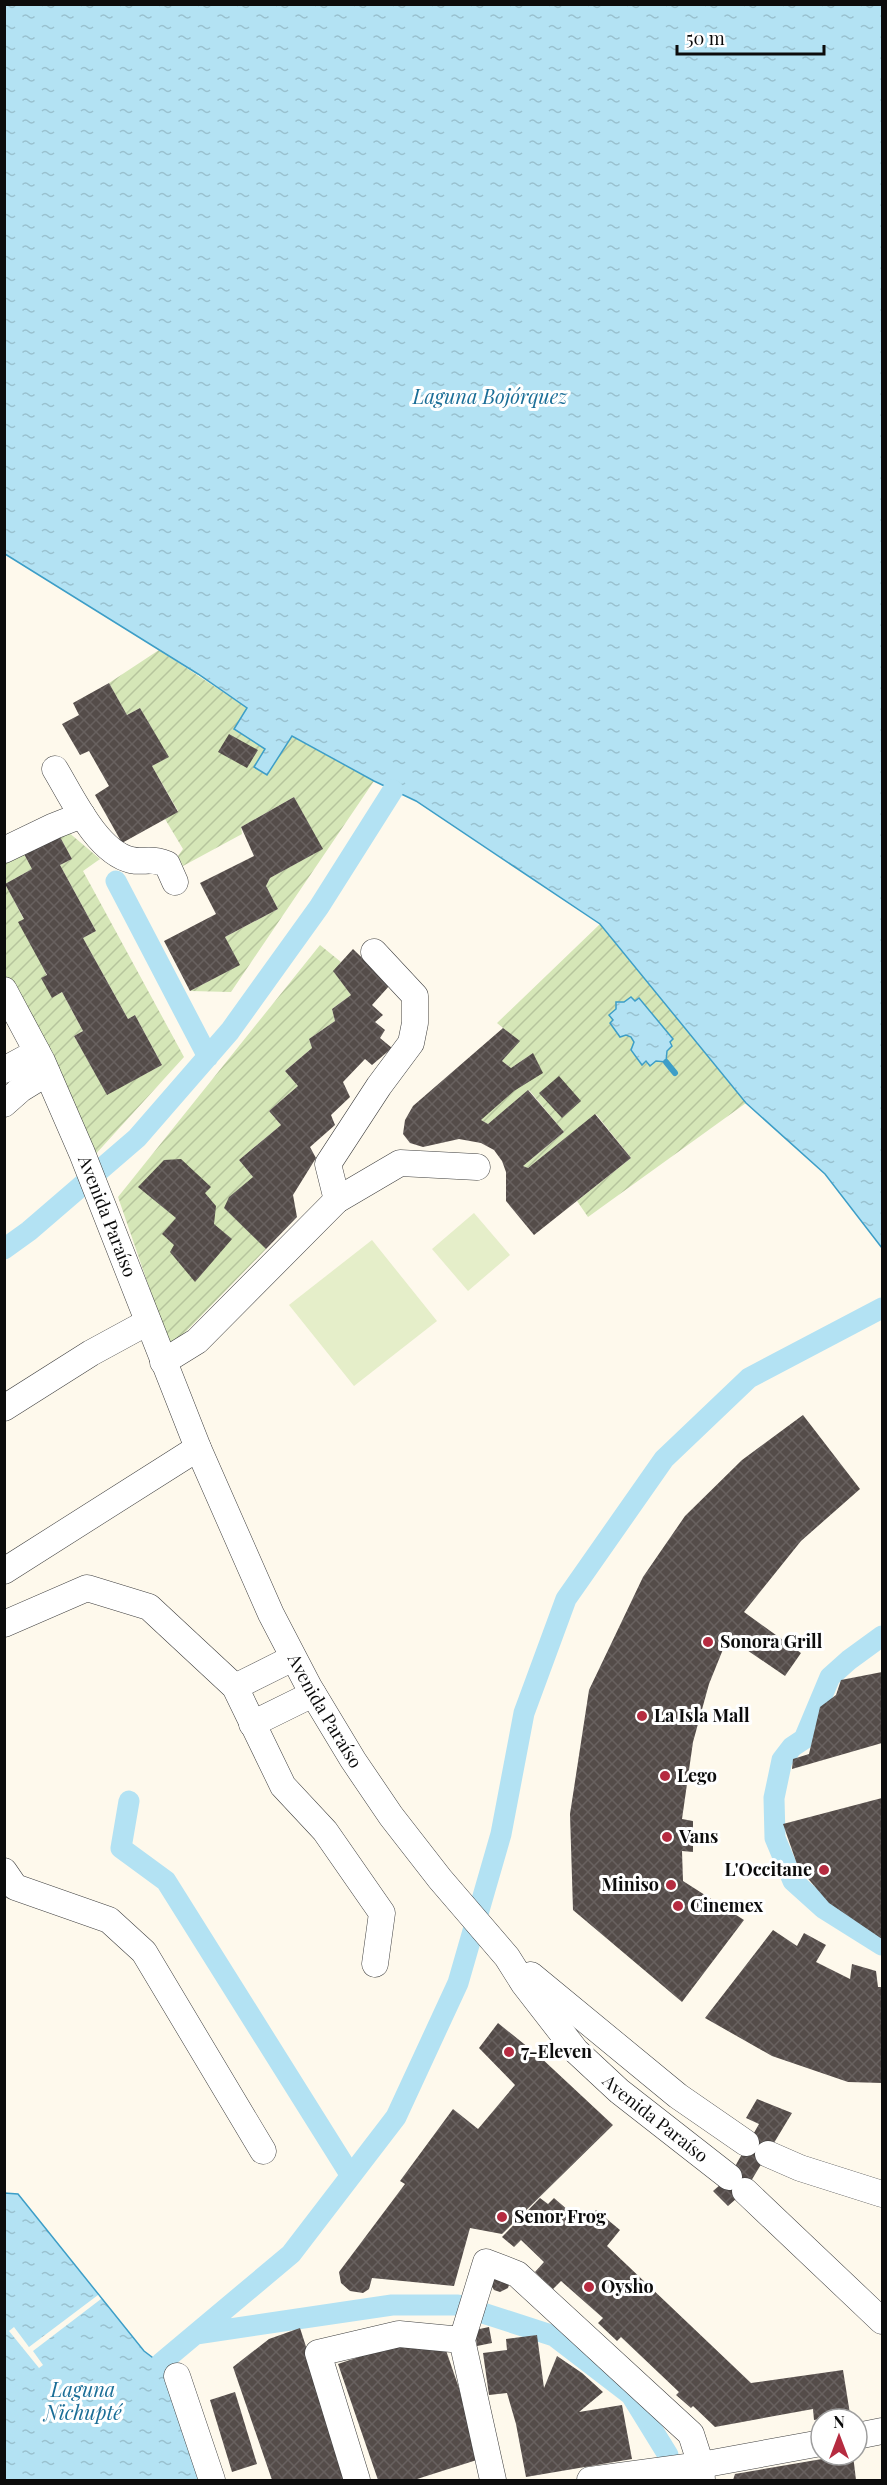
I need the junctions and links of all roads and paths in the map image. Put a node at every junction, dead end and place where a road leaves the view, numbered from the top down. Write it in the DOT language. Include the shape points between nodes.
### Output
graph roads {
  1 [pos="55,770"];
  2 [pos="82,815"];
  3 [pos="4,850"];
  4 [pos="175,882"];
  5 [pos="374,952"];
  6 [pos="4,990"];
  7 [pos="42,1062"];
  8 [pos="4,1070"];
  9 [pos="4,1104"];
  10 [pos="477,1167"];
  11 [pos="337,1200"];
  12 [pos="148,1322"];
  13 [pos="163,1362"];
  14 [pos="4,1408"];
  15 [pos="198,1448"];
  16 [pos="4,1571"];
  17 [pos="4,1624"];
  18 [pos="293,1658"];
  19 [pos="235,1687"];
  20 [pos="313,1694"];
  21 [pos="252,1724"];
  22 [pos="4,1871"];
  23 [pos="502,1951"];
  24 [pos="375,1964"];
  25 [pos="678,2096"];
  26 [pos="656,2120"];
  27 [pos="262,2151"];
  28 [pos="882,2194"];
  29 [pos="882,2321"];
  30 [pos="463,2335"];
  31 [pos="177,2376"];
  32 [pos="809,2446"];
  33 [pos="697,2471"];
  34 [pos="212,2481"];
  35 [pos="357,2481"];
  36 [pos="493,2481"];
  37 [pos="590,2481"];
  1 -- 2 [label="street"];
  2 -- 3 [label="street"];
  2 -- 4 [label="street" via="109,850 131,860 154,859 167,864"];
  5 -- 11 [label="street" via="415,996 415,1023 411,1043 328,1164"];
  6 -- 7 [label="street, Avenida Paraíso"];
  7 -- 8 [label="street"];
  7 -- 9 [label="street"];
  7 -- 12 [label="street, Avenida Paraíso" via="103,1203"];
  10 -- 11 [label="street" via="400,1163"];
  11 -- 13 [label="street" via="197,1341"];
  12 -- 13 [label="street, Avenida Paraíso"];
  12 -- 14 [label="street"];
  13 -- 15 [label="street, Avenida Paraíso"];
  15 -- 16 [label="street"];
  15 -- 18 [label="street, Avenida Paraíso"];
  17 -- 19 [label="street" via="87,1588 149,1607"];
  18 -- 19 [label="street"];
  18 -- 20 [label="street, Avenida Paraíso"];
  19 -- 21 [label="street"];
  20 -- 21 [label="street"];
  20 -- 23 [label="street, Avenida Paraíso" via="391,1816"];
  21 -- 24 [label="street" via="283,1786 326,1831 382,1913"];
  22 -- 27 [label="street" via="15,1887 109,1920 144,1952"];
  23 -- 25 [label="street, Avenida Paraíso"];
  23 -- 26 [label="street, Avenida Paraíso" via="576,2051"];
  25 -- 26 [label="street"];
  25 -- 28 [label="street, Avenida Paraíso" via="757,2148 800,2168"];
  26 -- 29 [label="street, Avenida Paraíso" via="737,2184"];
  30 -- 33 [label="street" via="486,2262 517,2274 692,2434"];
  30 -- 35 [label="street" via="399,2334 318,2353"];
  30 -- 36 [label="street"];
  31 -- 34 [label="street"];
  32 -- 33 [label="street"];
  33 -- 37 [label="street"];
}
